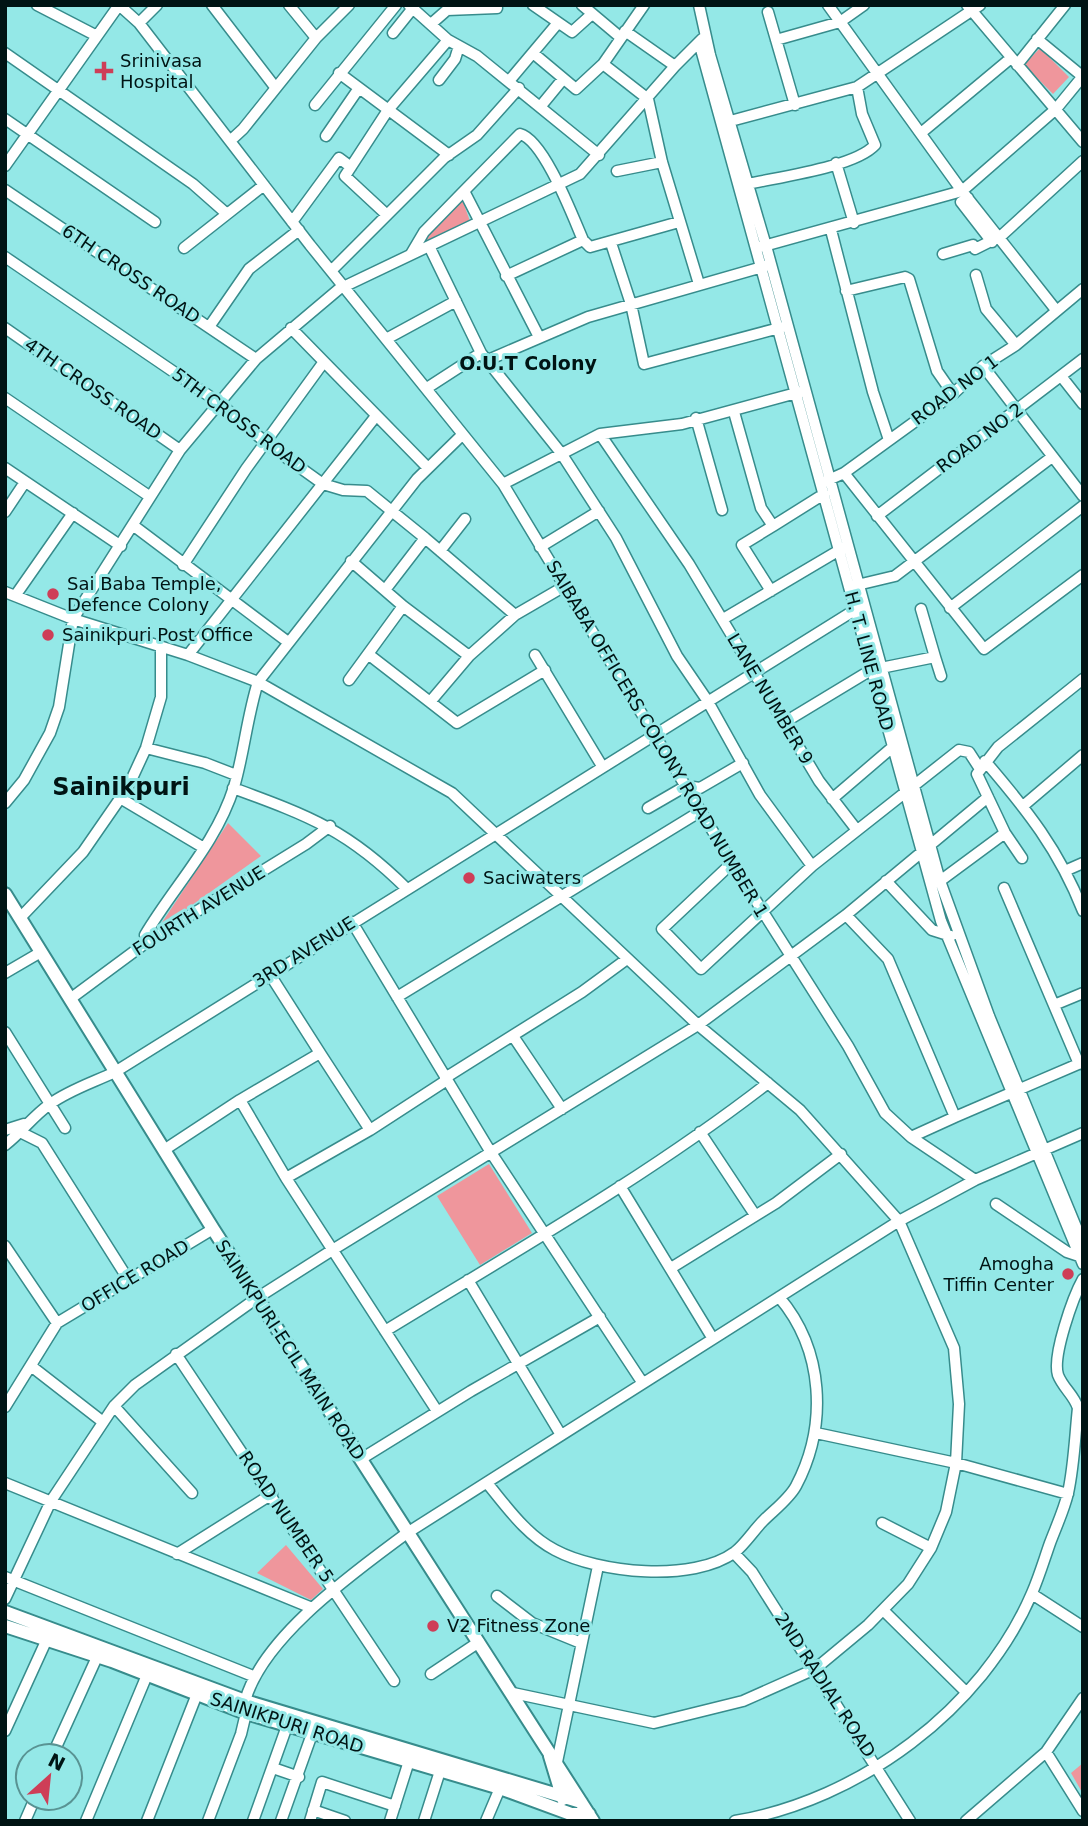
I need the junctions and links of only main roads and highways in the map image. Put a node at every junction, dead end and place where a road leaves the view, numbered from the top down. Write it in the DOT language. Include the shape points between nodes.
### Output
graph roads {
  1 [pos="5,894"];
  2 [pos="5,1612"];
  3 [pos="5,1626"];
  4 [pos="245,1707"];
  5 [pos="553,1762"];
  6 [pos="540,1790"];
  7 [pos="562,1797"];
  8 [pos="580,1801"];
  9 [pos="573,1817"];
  10 [pos="591,1817"];
  1 -- 5 [label="main road, SAINIKPURI-ECIL MAIN ROAD"];
  2 -- 4 [label="main road, SAINIKPURI ROAD"];
  3 -- 4 [label="main road, SAINIKPURI ROAD"];
  4 -- 6 [label="main road, SAINIKPURI ROAD"];
  4 -- 9 [label="main road, SAINIKPURI ROAD" via="287,1726 500,1788"];
  5 -- 6 [label="main road" via="548,1784"];
  5 -- 7 [label="main road"];
  5 -- 8 [label="main road, SAINIKPURI-ECIL MAIN ROAD"];
  6 -- 7 [label="main road, SAINIKPURI ROAD"];
  7 -- 8 [label="main road, SAINIKPURI ROAD"];
  7 -- 9 [label="main road"];
  8 -- 10 [label="main road, SAINIKPURI-ECIL MAIN ROAD"];
  9 -- 10 [label="main road"];
}
